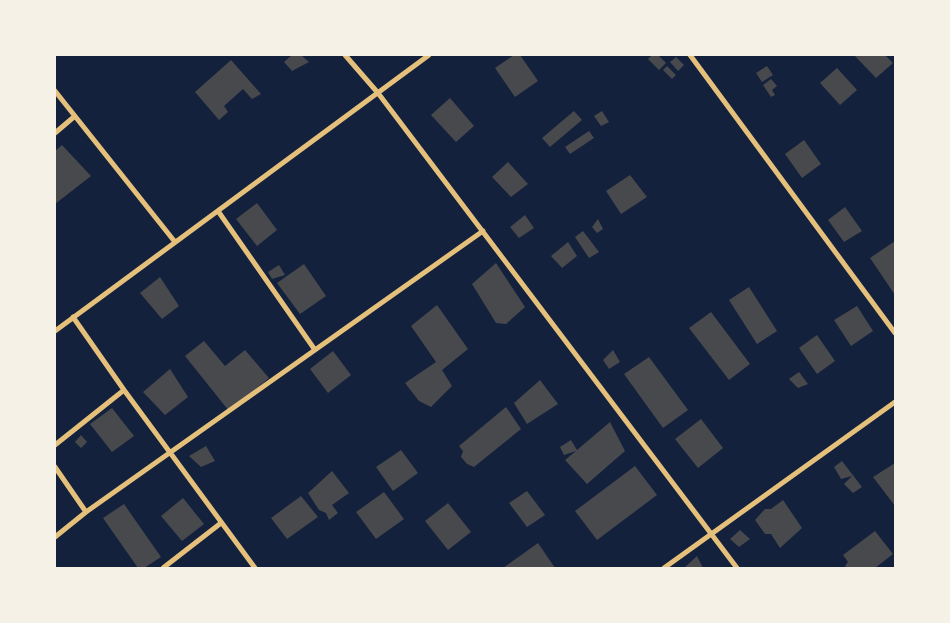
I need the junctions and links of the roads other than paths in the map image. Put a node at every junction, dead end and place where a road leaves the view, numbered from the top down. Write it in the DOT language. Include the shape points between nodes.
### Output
graph roads {
  1 [pos="345,55"];
  2 [pos="429,55"];
  3 [pos="690,55"];
  4 [pos="55,91"];
  5 [pos="378,93"];
  6 [pos="75,116"];
  7 [pos="55,133"];
  8 [pos="218,210"];
  9 [pos="482,231"];
  10 [pos="175,242"];
  11 [pos="73,317"];
  12 [pos="55,331"];
  13 [pos="895,333"];
  14 [pos="316,350"];
  15 [pos="124,390"];
  16 [pos="895,402"];
  17 [pos="55,445"];
  18 [pos="170,454"];
  19 [pos="55,467"];
  20 [pos="86,512"];
  21 [pos="221,523"];
  22 [pos="711,533"];
  23 [pos="55,537"];
  24 [pos="163,568"];
  25 [pos="255,568"];
  26 [pos="664,568"];
  27 [pos="737,568"];
  1 -- 5 [label="street"];
  2 -- 5 [label="street"];
  3 -- 13 [label="street"];
  4 -- 6 [label="street"];
  5 -- 8 [label="street"];
  5 -- 9 [label="street"];
  6 -- 7 [label="street"];
  6 -- 10 [label="street"];
  8 -- 10 [label="street"];
  8 -- 14 [label="street"];
  9 -- 14 [label="street"];
  9 -- 22 [label="street"];
  10 -- 11 [label="street"];
  11 -- 12 [label="street"];
  11 -- 15 [label="street"];
  14 -- 18 [label="street"];
  15 -- 17 [label="street"];
  15 -- 18 [label="street"];
  16 -- 22 [label="street"];
  18 -- 20 [label="street"];
  18 -- 21 [label="street"];
  19 -- 20 [label="street"];
  20 -- 23 [label="street"];
  21 -- 24 [label="street"];
  21 -- 25 [label="street"];
  22 -- 26 [label="street"];
  22 -- 27 [label="street"];
}
